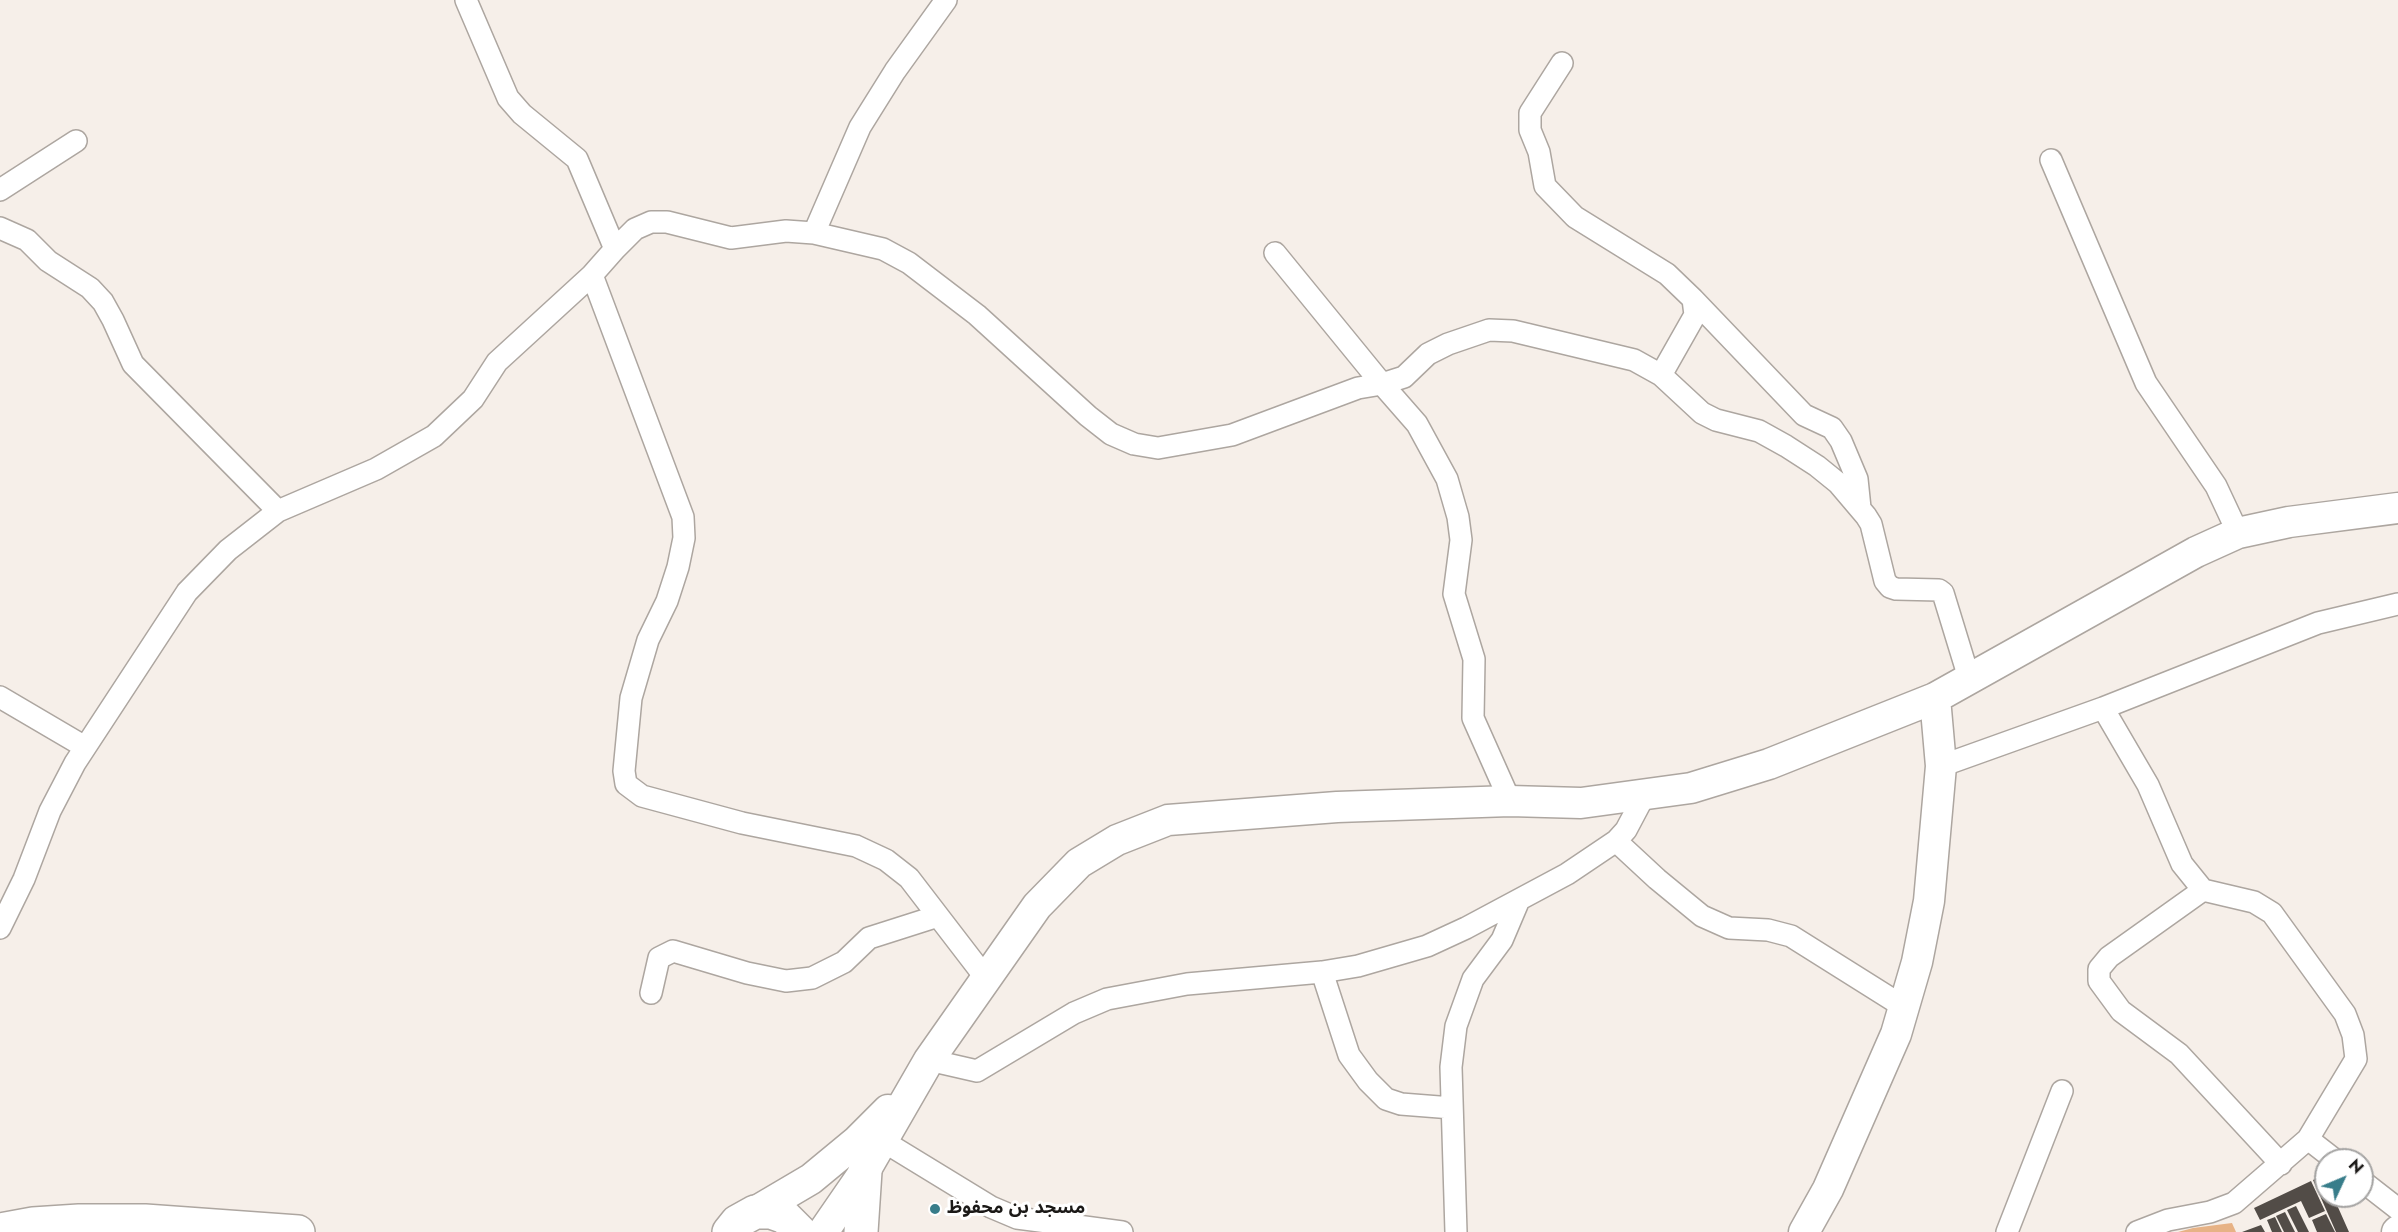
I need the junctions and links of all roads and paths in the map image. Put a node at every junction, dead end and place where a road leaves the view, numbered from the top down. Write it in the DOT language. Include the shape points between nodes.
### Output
graph roads {
  1 [pos="466,0"];
  2 [pos="946,0"];
  3 [pos="1562,63"];
  4 [pos="75,141"];
  5 [pos="2051,160"];
  6 [pos="0,190"];
  7 [pos="0,228"];
  8 [pos="814,233"];
  9 [pos="615,249"];
  10 [pos="1275,253"];
  11 [pos="592,274"];
  12 [pos="1693,299"];
  13 [pos="1661,375"];
  14 [pos="1382,384"];
  15 [pos="1860,508"];
  16 [pos="2398,508"];
  17 [pos="278,510"];
  18 [pos="2238,533"];
  19 [pos="2398,603"];
  20 [pos="1969,678"];
  21 [pos="0,698"];
  22 [pos="1935,698"];
  23 [pos="2103,708"];
  24 [pos="85,747"];
  25 [pos="1941,766"];
  26 [pos="1644,796"];
  27 [pos="1510,801"];
  28 [pos="1616,841"];
  29 [pos="2203,890"];
  30 [pos="1519,900"];
  31 [pos="938,916"];
  32 [pos="0,928"];
  33 [pos="1322,972"];
  34 [pos="985,977"];
  35 [pos="651,993"];
  36 [pos="1904,1007"];
  37 [pos="929,1060"];
  38 [pos="911,1086"];
  39 [pos="2062,1090"];
  40 [pos="1452,1108"];
  41 [pos="2308,1139"];
  42 [pos="882,1141"];
  43 [pos="2320,1148"];
  44 [pos="2281,1164"];
  45 [pos="865,1171"];
  46 [pos="2374,1190"];
  47 [pos="2398,1209"];
  48 [pos="741,1222"];
  49 [pos="0,1230"];
  50 [pos="298,1232"];
  51 [pos="703,1232"];
  52 [pos="800,1232"];
  53 [pos="823,1232"];
  54 [pos="861,1232"];
  55 [pos="1122,1232"];
  56 [pos="1456,1232"];
  57 [pos="1804,1232"];
  58 [pos="2007,1232"];
  59 [pos="2137,1232"];
  1 -- 9 [label="street" via="508,98 577,159"];
  2 -- 8 [label="street" via="860,127"];
  3 -- 12 [label="street" via="1530,113 1530,130 1539,152 1545,186 1575,217 1667,274"];
  4 -- 6 [label="street"];
  5 -- 18 [label="street" via="2146,383 2216,486"];
  7 -- 17 [label="street" via="27,240 48,261 90,288 103,302 133,364"];
  8 -- 9 [label="street" via="786,231 731,238 667,222 651,222 635,229"];
  8 -- 14 [label="street" via="883,249 909,262 1003,338 1088,416 1111,434 1134,444 1158,448 1214,439 1358,388"];
  9 -- 11 [label="street"];
  10 -- 14 [label="street"];
  11 -- 17 [label="street" via="504,355 473,399 435,436 376,469"];
  11 -- 31 [label="street" via="683,517 684,538 678,567 648,640 631,698 626,784 642,796 664,802 742,823 856,846 886,860 909,878"];
  12 -- 13 [label="street" via="1695,315"];
  12 -- 15 [label="street" via="1803,415 1832,428 1857,479"];
  13 -- 14 [label="street" via="1634,360 1591,348 1513,331 1489,330 1428,354 1404,377"];
  13 -- 15 [label="street" via="1702,413 1758,431 1817,466"];
  14 -- 27 [label="street" via="1417,424 1450,488 1461,540 1454,594 1474,659 1473,718"];
  15 -- 20 [label="street" via="1870,524 1885,581 1896,589 1944,592"];
  16 -- 18 [label="street"];
  17 -- 24 [label="street" via="228,549 188,592"];
  18 -- 20 [label="street" via="2196,552"];
  19 -- 23 [label="street" via="2318,623"];
  20 -- 22 [label="street"];
  21 -- 24 [label="street"];
  22 -- 25 [label="street"];
  22 -- 26 [label="street" via="1769,764 1691,788"];
  23 -- 25 [label="street"];
  23 -- 29 [label="street" via="2148,785 2182,864"];
  24 -- 32 [label="street" via="50,811"];
  25 -- 36 [label="street" via="1929,901"];
  26 -- 27 [label="street" via="1581,803"];
  26 -- 28 [label="street"];
  27 -- 34 [label="street" via="1337,807 1168,820 1117,840 1079,863 1037,906"];
  28 -- 30 [label="street"];
  28 -- 36 [label="street" via="1702,916 1729,927 1791,936"];
  29 -- 41 [label="street" via="2254,902 2272,913 2345,1014 2356,1059"];
  29 -- 44 [label="street" via="2109,957 2099,969 2099,981 2121,1011 2180,1054"];
  30 -- 33 [label="street" via="1427,946"];
  30 -- 40 [label="street" via="1502,940 1473,979 1456,1026"];
  31 -- 34 [label="street"];
  31 -- 35 [label="street" via="869,938 844,962 812,978 786,981 673,951 659,958"];
  33 -- 37 [label="street" via="1187,984 1107,999 1074,1013 977,1071"];
  33 -- 40 [label="street" via="1349,1055 1368,1081 1386,1099 1401,1104"];
  34 -- 37 [label="street"];
  36 -- 57 [label="street" via="1837,1168"];
  37 -- 38 [label="street"];
  38 -- 42 [label="street"];
  38 -- 48 [label="street" via="857,1141 811,1179"];
  39 -- 58 [label="street"];
  40 -- 56 [label="street"];
  41 -- 43 [label="street"];
  41 -- 44 [label="street"];
  42 -- 45 [label="street"];
  42 -- 55 [label="street" via="991,1207 1017,1218"];
  44 -- 59 [label="street" via="2234,1203"];
  45 -- 53 [label="street"];
  45 -- 54 [label="main road"];
  46 -- 47 [label="street"];
  48 -- 51 [label="main road"];
  48 -- 52 [label="main road" via="771,1212 785,1217"];
  49 -- 50 [label="main road" via="79,1221 145,1221"];
}
